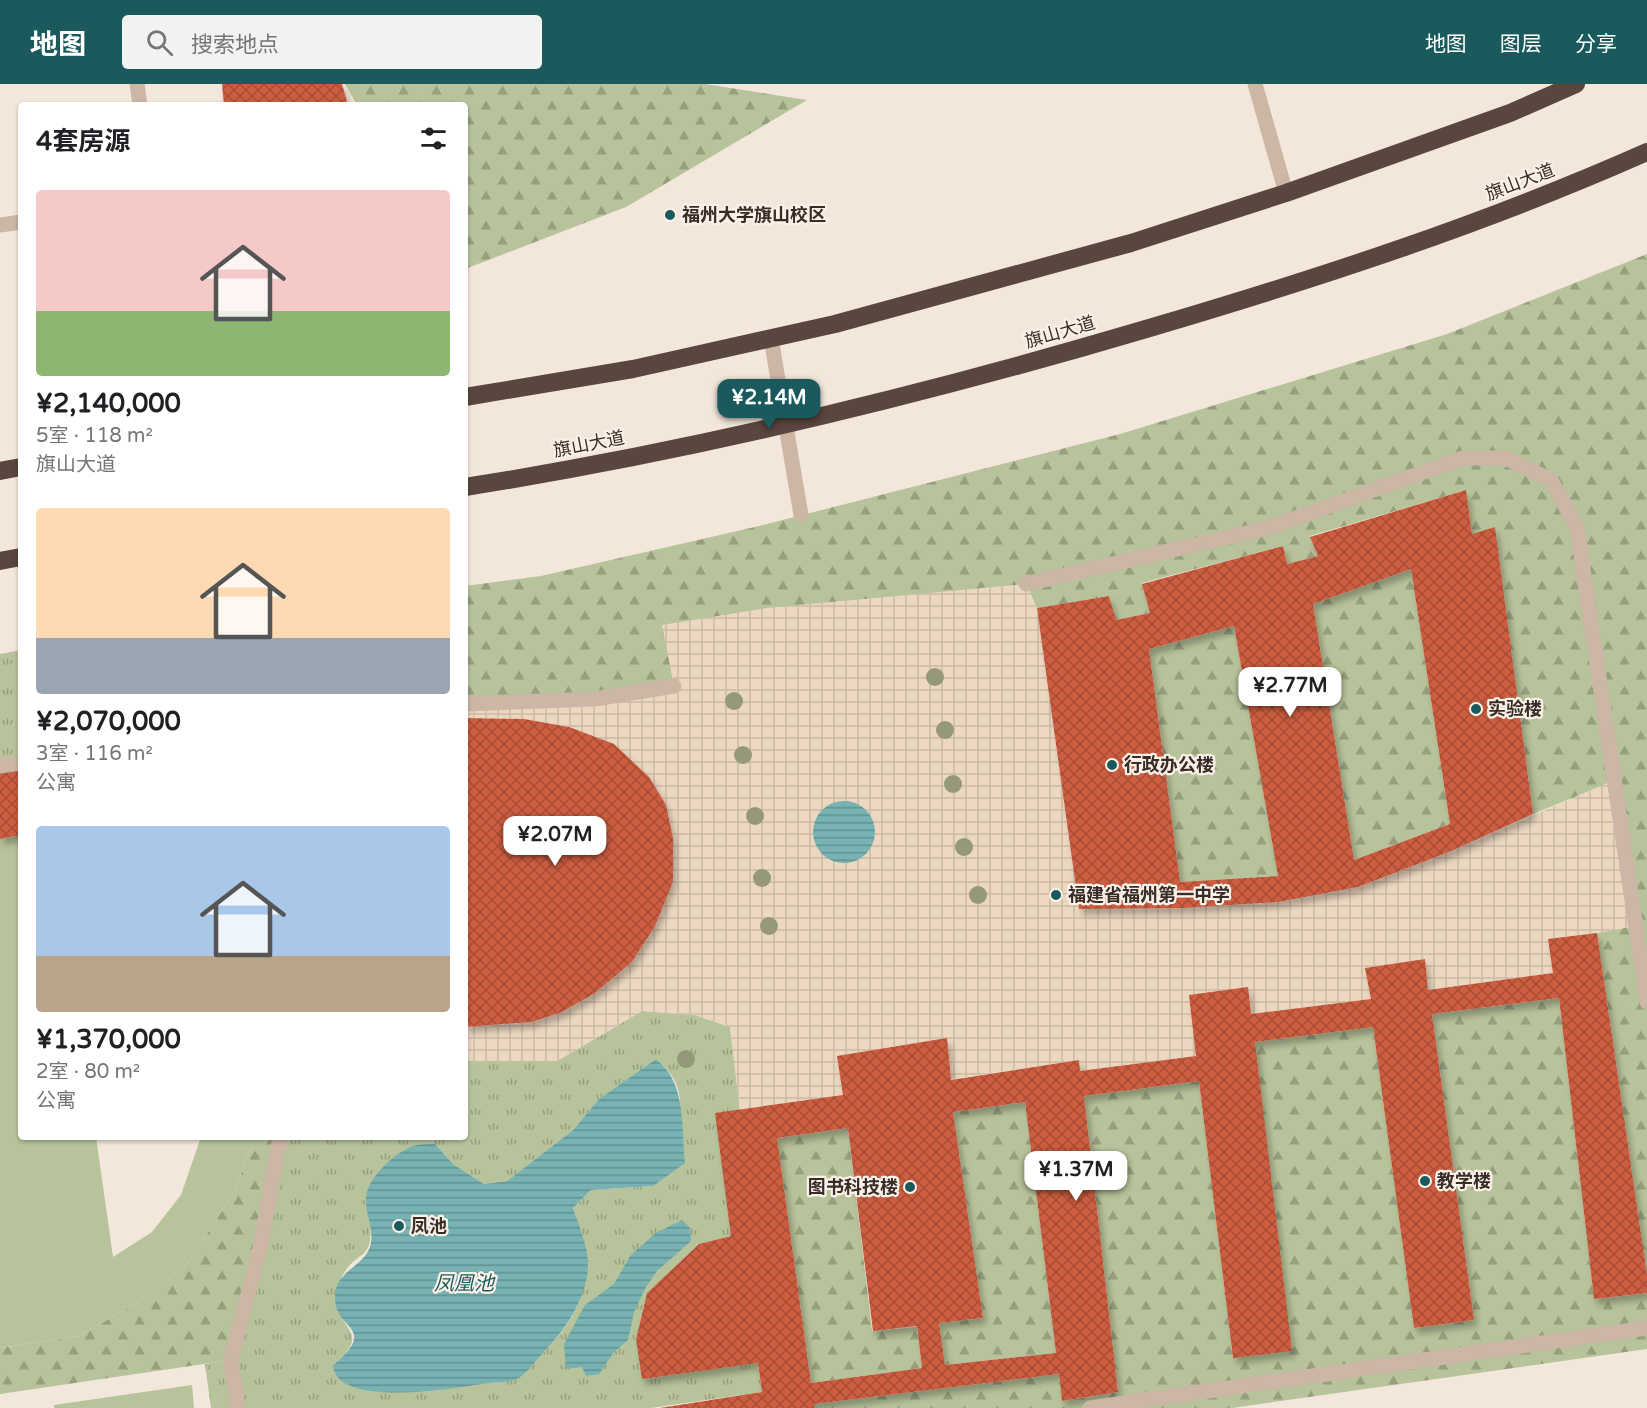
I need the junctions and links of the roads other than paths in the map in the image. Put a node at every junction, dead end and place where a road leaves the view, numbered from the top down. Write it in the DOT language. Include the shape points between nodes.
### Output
graph roads {
  1 [pos="137,84"];
  2 [pos="1256,84"];
  3 [pos="1576,84"];
  4 [pos="140,102"];
  5 [pos="1647,152"];
  6 [pos="1286,193"];
  7 [pos="18,222"];
  8 [pos="0,225"];
  9 [pos="771,338"];
  10 [pos="468,396"];
  11 [pos="785,423"];
  12 [pos="18,468"];
  13 [pos="0,471"];
  14 [pos="468,486"];
  15 [pos="801,515"];
  16 [pos="18,558"];
  17 [pos="0,561"];
  18 [pos="1026,584"];
  19 [pos="674,686"];
  20 [pos="468,704"];
  21 [pos="18,763"];
  22 [pos="0,766"];
  23 [pos="1647,1002"];
  24 [pos="279,1140"];
  25 [pos="1647,1328"];
  26 [pos="238,1408"];
  27 [pos="1090,1408"];
  1 -- 4 [label="street"];
  2 -- 6 [label="street"];
  3 -- 6 [label="highway" via="1510,113"];
  5 -- 11 [label="highway, 旗山大道" via="1476,221 1309,279 1104,342"];
  6 -- 9 [label="highway" via="1131,243"];
  7 -- 8 [label="street"];
  9 -- 10 [label="highway" via="633,369"];
  9 -- 11 [label="street"];
  11 -- 14 [label="highway, 旗山大道"];
  11 -- 15 [label="street"];
  12 -- 13 [label="highway"];
  16 -- 17 [label="highway"];
  18 -- 23 [label="street" via="1268,528 1463,458 1506,458 1551,480 1577,528"];
  19 -- 20 [label="street" via="595,699"];
  21 -- 22 [label="street"];
  24 -- 26 [label="street" via="261,1244 231,1360"];
  25 -- 27 [label="street"];
}
